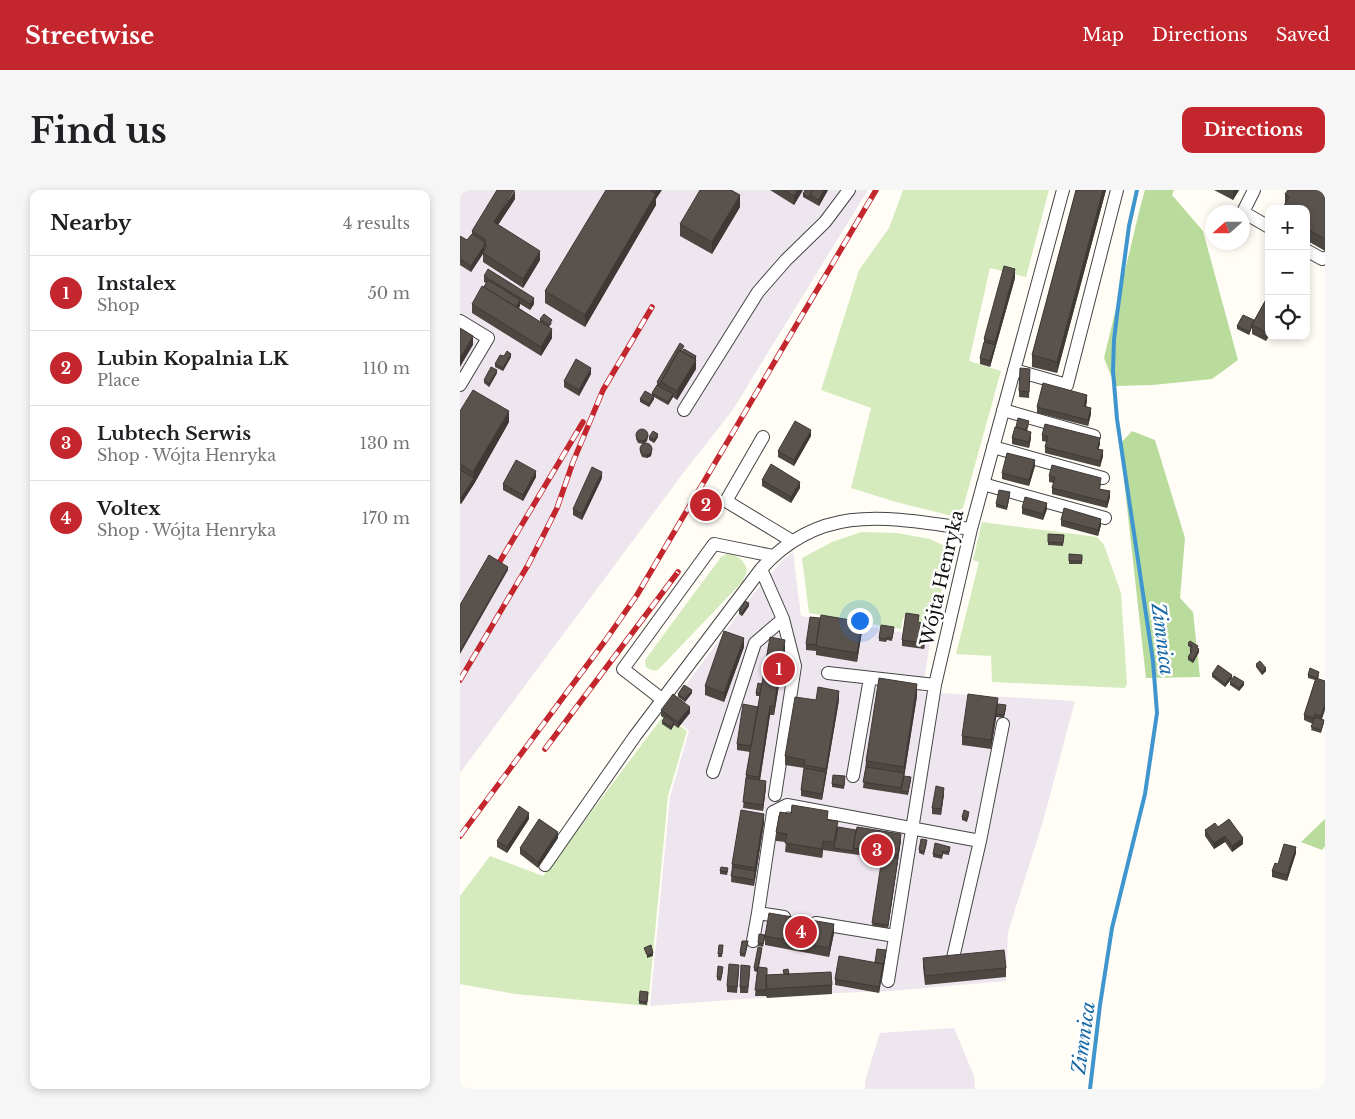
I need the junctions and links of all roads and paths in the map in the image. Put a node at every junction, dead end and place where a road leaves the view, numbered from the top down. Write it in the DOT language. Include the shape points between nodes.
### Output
graph roads {
  1 [pos="849,190"];
  2 [pos="1063,190"];
  3 [pos="1118,190"];
  4 [pos="1254,190"];
  5 [pos="1265,225"];
  6 [pos="1310,252"];
  7 [pos="1325,258"];
  8 [pos="460,321"];
  9 [pos="1014,370"];
  10 [pos="460,385"];
  11 [pos="684,410"];
  12 [pos="1003,410"];
  13 [pos="1094,436"];
  14 [pos="763,437"];
  15 [pos="993,447"];
  16 [pos="1104,478"];
  17 [pos="982,484"];
  18 [pos="1104,518"];
  19 [pos="970,529"];
  20 [pos="792,541"];
  21 [pos="773,556"];
  22 [pos="761,569"];
  23 [pos="782,620"];
  24 [pos="828,673"];
  25 [pos="870,678"];
  26 [pos="935,685"];
  27 [pos="663,700"];
  28 [pos="1003,724"];
  29 [pos="713,772"];
  30 [pos="853,776"];
  31 [pos="775,795"];
  32 [pos="912,828"];
  33 [pos="980,841"];
  34 [pos="544,864"];
  35 [pos="758,913"];
  36 [pos="895,936"];
  37 [pos="753,941"];
  38 [pos="953,958"];
  39 [pos="888,981"];
  1 -- 11 [label="street" via="825,222 758,292"];
  2 -- 9 [label="street, Wójta Henryka"];
  3 -- 9 [label="street" via="1067,385"];
  4 -- 5 [label="street" via="1243,212"];
  6 -- 7 [label="street"];
  8 -- 10 [label="street" via="488,338"];
  9 -- 12 [label="street, Wójta Henryka"];
  12 -- 13 [label="street"];
  12 -- 15 [label="street, Wójta Henryka"];
  14 -- 20 [label="street" via="726,501"];
  15 -- 16 [label="street"];
  15 -- 17 [label="street, Wójta Henryka"];
  17 -- 18 [label="street"];
  17 -- 19 [label="street, Wójta Henryka"];
  19 -- 20 [label="street" via="900,519 858,518 816,528"];
  19 -- 26 [label="street, Wójta Henryka"];
  20 -- 21 [label="street"];
  21 -- 22 [label="street"];
  21 -- 27 [label="street" via="714,544 623,669"];
  22 -- 23 [label="street"];
  22 -- 27 [label="street"];
  23 -- 29 [label="street" via="755,643"];
  23 -- 31 [label="street" via="795,666"];
  24 -- 25 [label="street"];
  25 -- 26 [label="street"];
  25 -- 30 [label="street"];
  26 -- 32 [label="street, Wójta Henryka"];
  27 -- 34 [label="street"];
  28 -- 33 [label="street"];
  32 -- 33 [label="street"];
  32 -- 35 [label="street" via="787,805 773,812"];
  32 -- 36 [label="street, Wójta Henryka"];
  33 -- 38 [label="street"];
  35 -- 36 [label="street"];
  35 -- 37 [label="street"];
  36 -- 39 [label="street, Wójta Henryka"];
}
